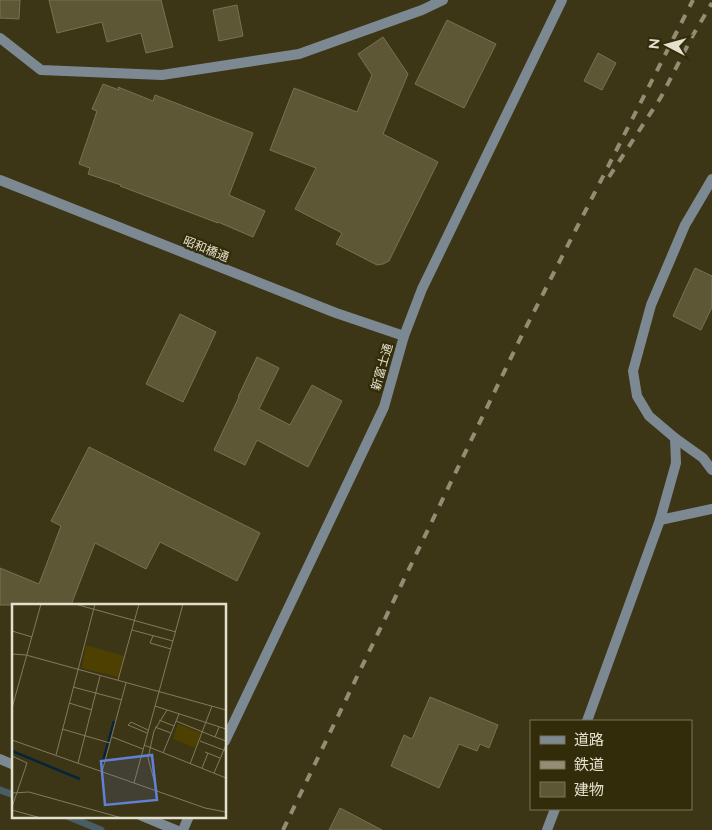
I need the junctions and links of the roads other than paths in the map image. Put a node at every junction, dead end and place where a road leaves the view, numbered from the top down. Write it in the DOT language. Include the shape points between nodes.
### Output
graph roads {
  1 [pos="443,0"];
  2 [pos="562,0"];
  3 [pos="0,38"];
  4 [pos="712,179"];
  5 [pos="0,180"];
  6 [pos="404,336"];
  7 [pos="675,438"];
  8 [pos="712,470"];
  9 [pos="712,509"];
  10 [pos="660,520"];
  11 [pos="586,720"];
  12 [pos="226,739"];
  13 [pos="0,759"];
  14 [pos="12,764"];
  15 [pos="555,810"];
  16 [pos="147,818"];
  17 [pos="188,818"];
  18 [pos="176,830"];
  19 [pos="183,830"];
  20 [pos="547,830"];
  1 -- 3 [label="street" via="299,54 162,75 41,70"];
  2 -- 6 [label="street, 新富士通" via="422,289"];
  4 -- 7 [label="street" via="685,224 651,305 632,371 637,396 649,416"];
  5 -- 6 [label="street, 昭和橋通" via="327,310"];
  6 -- 12 [label="street, 新富士通" via="384,407"];
  7 -- 8 [label="street" via="703,458"];
  7 -- 10 [label="street" via="676,463"];
  9 -- 10 [label="street"];
  10 -- 11 [label="street"];
  13 -- 14 [label="street"];
  15 -- 20 [label="street"];
  16 -- 18 [label="street"];
  17 -- 19 [label="street"];
}
